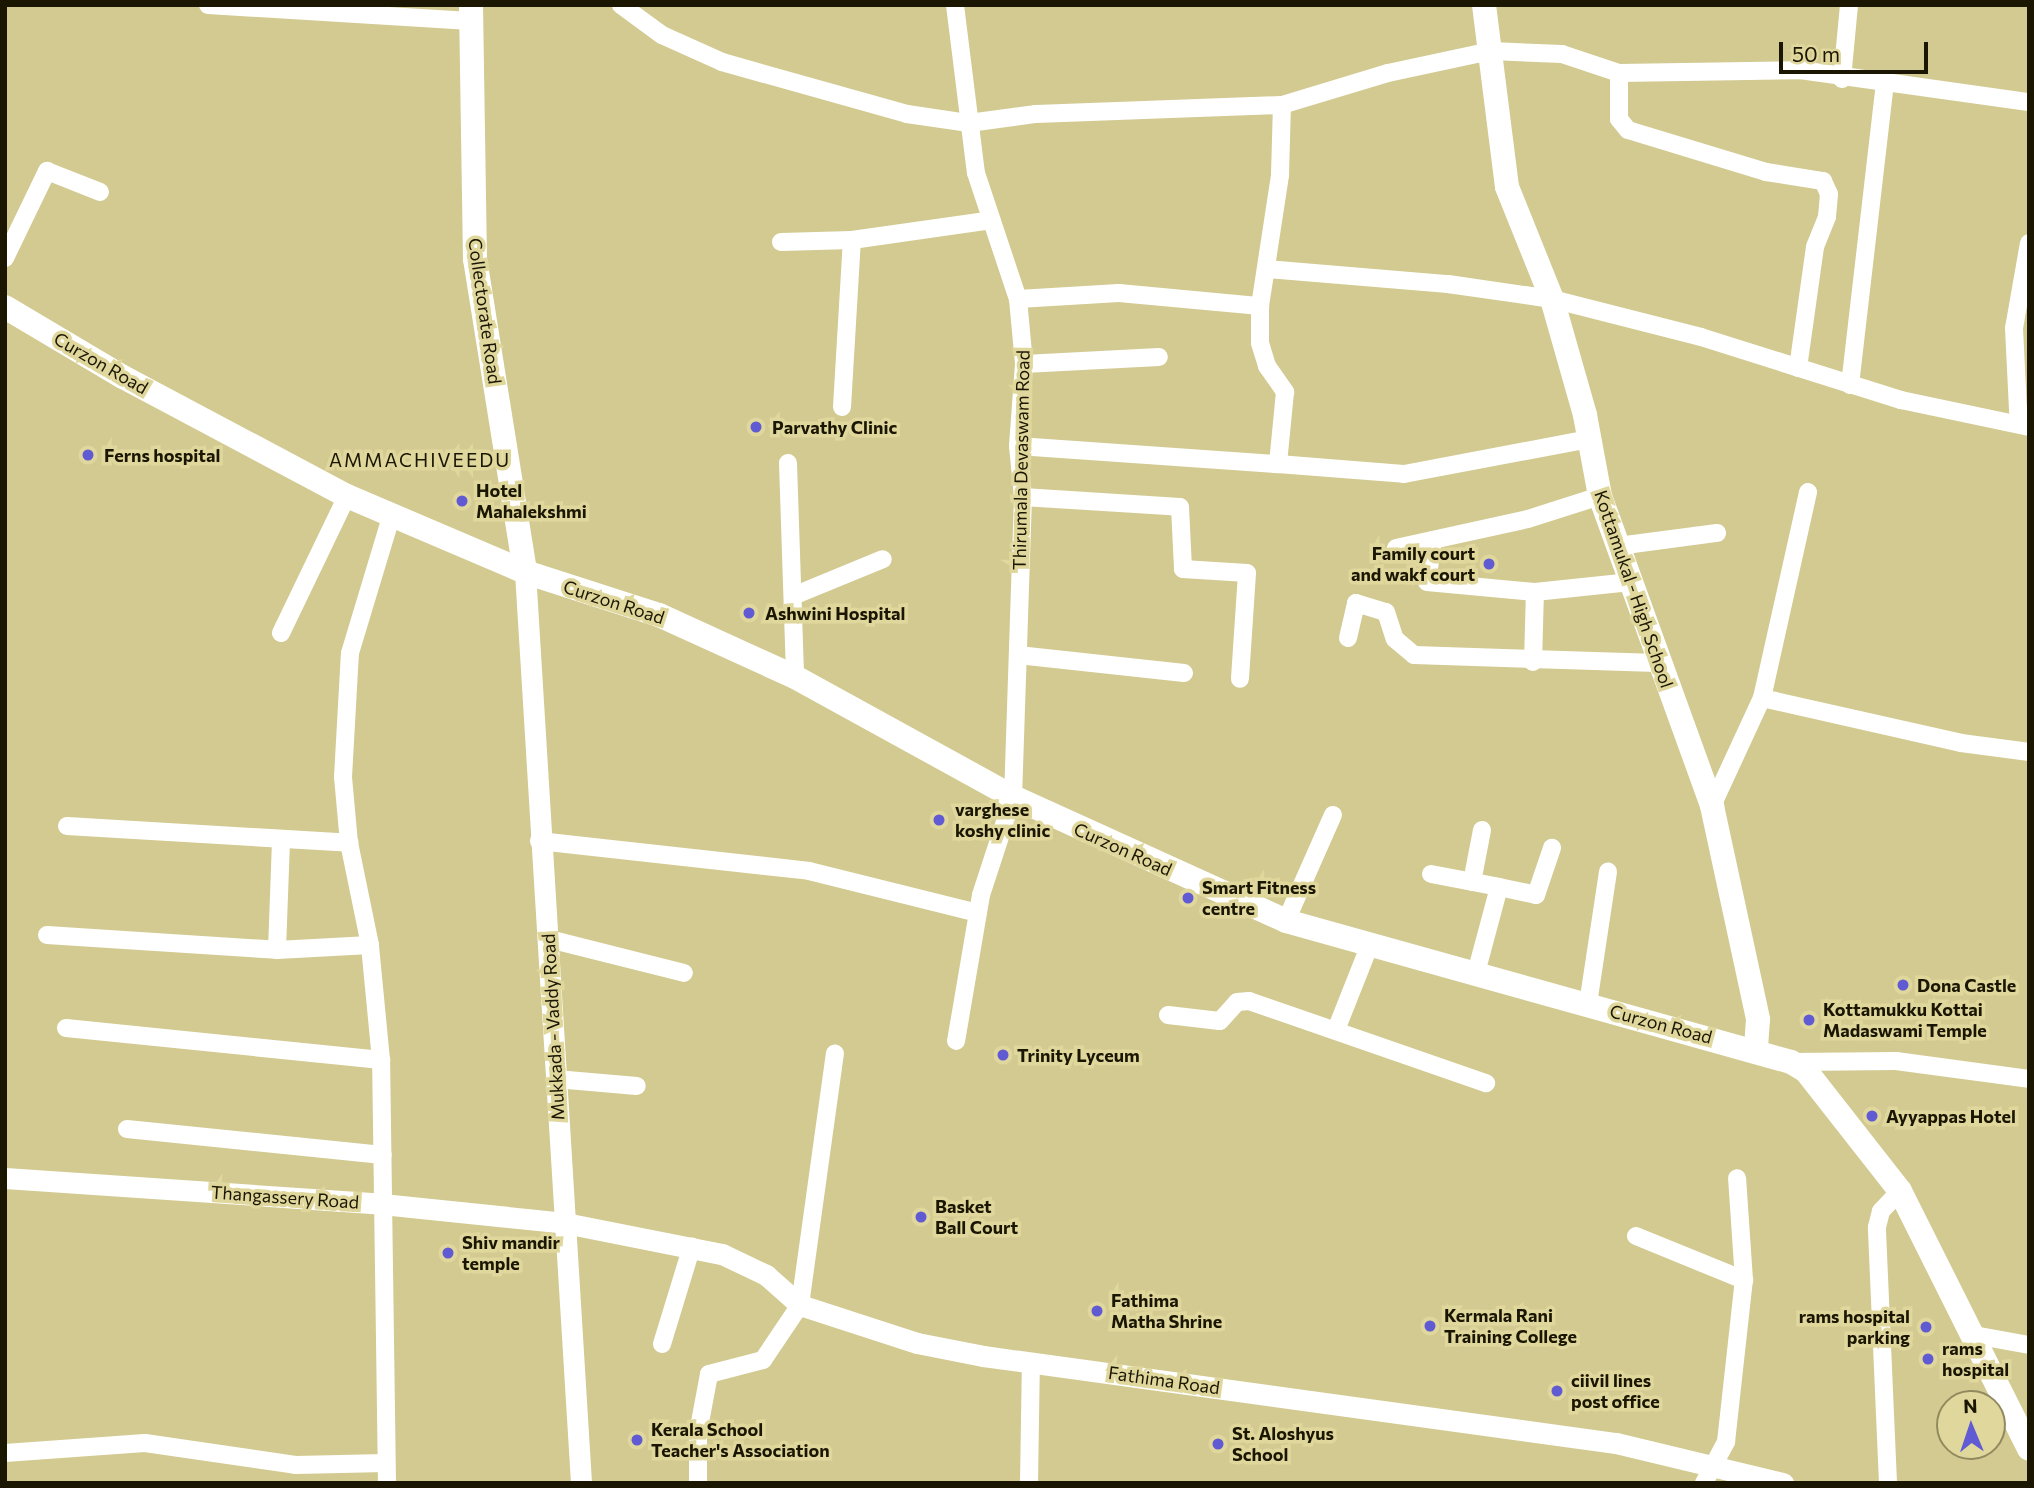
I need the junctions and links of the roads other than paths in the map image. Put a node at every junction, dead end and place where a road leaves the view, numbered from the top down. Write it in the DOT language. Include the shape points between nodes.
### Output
graph roads {
  1 [pos="208,5"];
  2 [pos="621,5"];
  3 [pos="954,5"];
  4 [pos="1484,5"];
  5 [pos="1849,5"];
  6 [pos="471,13"];
  7 [pos="1491,51"];
  8 [pos="1619,73"];
  9 [pos="1842,79"];
  10 [pos="1885,81"];
  11 [pos="2029,102"];
  12 [pos="1282,105"];
  13 [pos="969,122"];
  14 [pos="100,191"];
  15 [pos="992,220"];
  16 [pos="852,240"];
  17 [pos="781,242"];
  18 [pos="2029,243"];
  19 [pos="5,258"];
  20 [pos="1268,269"];
  21 [pos="1018,299"];
  22 [pos="1552,299"];
  23 [pos="1260,306"];
  24 [pos="5,307"];
  25 [pos="1159,357"];
  26 [pos="1024,364"];
  27 [pos="1798,368"];
  28 [pos="1850,385"];
  29 [pos="842,407"];
  30 [pos="2029,424"];
  31 [pos="1590,439"];
  32 [pos="1018,446"];
  33 [pos="788,463"];
  34 [pos="1278,464"];
  35 [pos="1808,492"];
  36 [pos="347,496"];
  37 [pos="1023,496"];
  38 [pos="1600,496"];
  39 [pos="392,514"];
  40 [pos="1717,533"];
  41 [pos="1433,540"];
  42 [pos="1618,546"];
  43 [pos="1396,548"];
  44 [pos="883,559"];
  45 [pos="525,572"];
  46 [pos="1630,582"];
  47 [pos="1535,592"];
  48 [pos="793,596"];
  49 [pos="281,633"];
  50 [pos="1348,638"];
  51 [pos="1018,655"];
  52 [pos="1533,662"];
  53 [pos="1657,663"];
  54 [pos="1184,673"];
  55 [pos="794,677"];
  56 [pos="1240,679"];
  57 [pos="1762,698"];
  58 [pos="2029,752"];
  59 [pos="1013,797"];
  60 [pos="1712,806"];
  61 [pos="1333,815"];
  62 [pos="67,826"];
  63 [pos="1482,830"];
  64 [pos="281,839"];
  65 [pos="539,841"];
  66 [pos="349,843"];
  67 [pos="1552,848"];
  68 [pos="1608,871"];
  69 [pos="1432,874"];
  70 [pos="1472,882"];
  71 [pos="1499,887"];
  72 [pos="978,913"];
  73 [pos="1286,921"];
  74 [pos="47,935"];
  75 [pos="549,939"];
  76 [pos="1370,944"];
  77 [pos="370,945"];
  78 [pos="277,950"];
  79 [pos="684,973"];
  80 [pos="1476,973"];
  81 [pos="1588,1004"];
  82 [pos="1168,1015"];
  83 [pos="66,1028"];
  84 [pos="1336,1030"];
  85 [pos="956,1041"];
  86 [pos="1756,1050"];
  87 [pos="835,1053"];
  88 [pos="381,1060"];
  89 [pos="1791,1062"];
  90 [pos="556,1079"];
  91 [pos="2029,1079"];
  92 [pos="1486,1083"];
  93 [pos="637,1086"];
  94 [pos="127,1129"];
  95 [pos="383,1155"];
  96 [pos="5,1178"];
  97 [pos="1737,1178"];
  98 [pos="1900,1191"];
  99 [pos="382,1204"];
  100 [pos="565,1223"];
  101 [pos="1636,1236"];
  102 [pos="692,1247"];
  103 [pos="1744,1280"];
  104 [pos="800,1305"];
  105 [pos="1974,1335"];
  106 [pos="662,1344"];
  107 [pos="2029,1345"];
  108 [pos="1031,1362"];
  109 [pos="2029,1449"];
  110 [pos="5,1453"];
  111 [pos="386,1463"];
  112 [pos="1708,1473"];
  113 [pos="387,1483"];
  114 [pos="581,1483"];
  115 [pos="698,1483"];
  116 [pos="1029,1483"];
  117 [pos="1783,1483"];
  118 [pos="1888,1483"];
  1 -- 6 [label="street"];
  2 -- 13 [label="street" via="662,35 722,62 907,114"];
  3 -- 13 [label="street, Thirumala Devaswam Road"];
  4 -- 7 [label="main road, Kottamukal - High School"];
  5 -- 9 [label="street"];
  6 -- 45 [label="main road, Collectorate Road" via="475,259"];
  7 -- 8 [label="street" via="1562,54"];
  7 -- 12 [label="street" via="1388,73"];
  7 -- 22 [label="main road, Kottamukal - High School" via="1507,187"];
  8 -- 9 [label="street" via="1800,70"];
  8 -- 27 [label="street" via="1619,119 1628,130 1766,172 1823,181 1829,194 1827,217 1815,247"];
  9 -- 10 [label="street"];
  10 -- 11 [label="street"];
  10 -- 28 [label="street"];
  12 -- 13 [label="street" via="1036,114"];
  12 -- 20 [label="street" via="1280,175"];
  13 -- 15 [label="street, Thirumala Devaswam Road" via="976,173"];
  14 -- 19 [label="street" via="47,172"];
  15 -- 16 [label="street"];
  15 -- 21 [label="street, Thirumala Devaswam Road"];
  16 -- 17 [label="street"];
  16 -- 29 [label="street"];
  18 -- 30 [label="street" via="2014,328 2018,411"];
  20 -- 22 [label="street" via="1448,284"];
  20 -- 23 [label="street"];
  21 -- 23 [label="street" via="1119,293"];
  21 -- 26 [label="street, Thirumala Devaswam Road"];
  22 -- 27 [label="street" via="1701,337"];
  22 -- 31 [label="main road, Kottamukal - High School"];
  23 -- 34 [label="street" via="1260,343 1267,366 1285,392"];
  24 -- 36 [label="main road, Curzon Road" via="123,377"];
  25 -- 26 [label="street"];
  26 -- 32 [label="street, Thirumala Devaswam Road"];
  27 -- 28 [label="street"];
  28 -- 30 [label="street"];
  31 -- 34 [label="street" via="1404,474"];
  31 -- 38 [label="main road, Kottamukal - High School"];
  32 -- 34 [label="street"];
  32 -- 37 [label="street, Thirumala Devaswam Road"];
  33 -- 48 [label="street"];
  35 -- 57 [label="street"];
  36 -- 39 [label="main road, Curzon Road"];
  36 -- 49 [label="street"];
  37 -- 51 [label="street, Thirumala Devaswam Road"];
  37 -- 56 [label="street" via="1180,507 1182,569 1247,573"];
  38 -- 41 [label="street" via="1528,519"];
  38 -- 42 [label="main road, Kottamukal - High School"];
  39 -- 45 [label="main road, Curzon Road"];
  39 -- 66 [label="street" via="350,653 343,777"];
  40 -- 42 [label="street"];
  41 -- 43 [label="street"];
  41 -- 47 [label="street" via="1427,582"];
  42 -- 46 [label="main road, Kottamukal - High School"];
  44 -- 48 [label="street"];
  45 -- 55 [label="main road, Curzon Road" via="659,615"];
  45 -- 65 [label="street, Mukkada - Vaddy Road"];
  46 -- 47 [label="street"];
  46 -- 53 [label="main road, Kottamukal - High School"];
  47 -- 52 [label="street"];
  48 -- 55 [label="street"];
  50 -- 52 [label="street" via="1356,603 1386,612 1395,639 1414,655"];
  51 -- 54 [label="street"];
  51 -- 59 [label="street, Thirumala Devaswam Road"];
  52 -- 53 [label="street"];
  53 -- 60 [label="main road, Kottamukal - High School"];
  55 -- 59 [label="main road, Curzon Road"];
  57 -- 58 [label="street" via="1961,743"];
  57 -- 60 [label="street"];
  59 -- 72 [label="street, Thirumala Devaswam Road"];
  59 -- 73 [label="main road, Curzon Road"];
  60 -- 86 [label="main road, Kottamukal - High School" via="1758,1019"];
  61 -- 73 [label="street"];
  62 -- 64 [label="street"];
  63 -- 70 [label="street"];
  64 -- 66 [label="street"];
  64 -- 78 [label="street"];
  65 -- 72 [label="street" via="809,871"];
  65 -- 75 [label="street, Mukkada - Vaddy Road"];
  66 -- 77 [label="street"];
  67 -- 71 [label="street" via="1536,895"];
  68 -- 81 [label="street"];
  69 -- 70 [label="street"];
  70 -- 71 [label="street"];
  71 -- 80 [label="street"];
  72 -- 85 [label="street, Thirumala Devaswam Road"];
  73 -- 76 [label="main road, Curzon Road"];
  74 -- 78 [label="street"];
  75 -- 79 [label="street"];
  75 -- 90 [label="street, Mukkada - Vaddy Road"];
  76 -- 80 [label="main road, Curzon Road"];
  76 -- 84 [label="street"];
  77 -- 78 [label="street"];
  77 -- 88 [label="street"];
  80 -- 81 [label="main road, Curzon Road"];
  81 -- 86 [label="main road, Curzon Road"];
  82 -- 84 [label="street" via="1220,1021 1237,1002 1249,1001"];
  83 -- 88 [label="street"];
  84 -- 92 [label="street" via="1375,1048"];
  86 -- 89 [label="main road, Curzon Road"];
  87 -- 104 [label="street"];
  88 -- 95 [label="street"];
  89 -- 91 [label="street" via="1896,1061"];
  89 -- 98 [label="main road, Curzon Road" via="1806,1071"];
  90 -- 93 [label="street"];
  90 -- 100 [label="street, Mukkada - Vaddy Road"];
  94 -- 95 [label="street"];
  95 -- 99 [label="street"];
  96 -- 99 [label="street, Thangassery Road"];
  97 -- 103 [label="street"];
  98 -- 105 [label="main road, Curzon Road"];
  98 -- 118 [label="street" via="1881,1211 1877,1227"];
  99 -- 100 [label="street, Thangassery Road"];
  99 -- 111 [label="street"];
  100 -- 102 [label="street, Fathima Road"];
  100 -- 114 [label="street, Mukkada - Vaddy Road"];
  101 -- 103 [label="street"];
  102 -- 104 [label="street, Fathima Road" via="722,1254 766,1275"];
  102 -- 106 [label="street"];
  103 -- 112 [label="street" via="1726,1442"];
  104 -- 108 [label="street, Fathima Road" via="917,1342"];
  104 -- 115 [label="street" via="763,1360 709,1374 698,1433"];
  105 -- 107 [label="street"];
  105 -- 109 [label="main road, Curzon Road"];
  108 -- 112 [label="street, Fathima Road" via="1616,1443"];
  108 -- 116 [label="street"];
  110 -- 111 [label="street" via="145,1443 295,1465"];
  111 -- 113 [label="street"];
  112 -- 117 [label="street, Fathima Road"];
}
